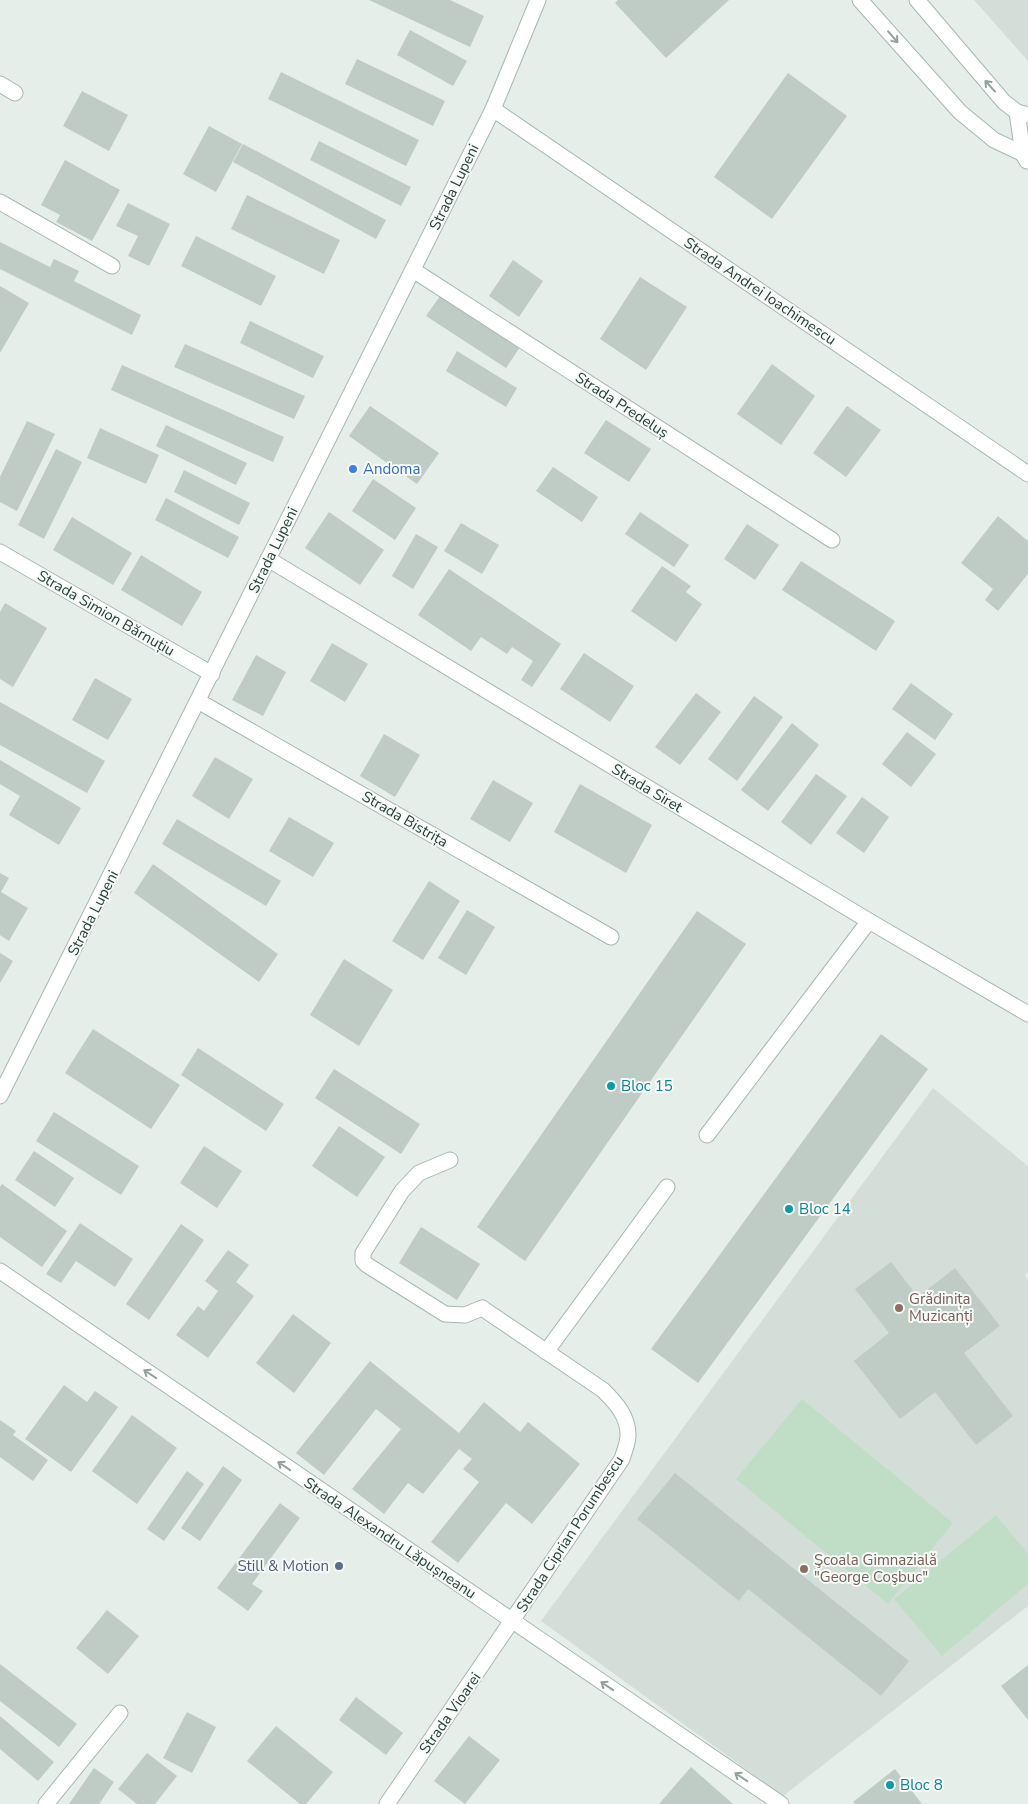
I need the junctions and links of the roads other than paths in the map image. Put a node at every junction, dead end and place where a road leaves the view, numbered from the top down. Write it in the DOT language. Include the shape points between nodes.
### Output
graph roads {
  1 [pos="538,0"];
  2 [pos="860,0"];
  3 [pos="917,0"];
  4 [pos="0,84"];
  5 [pos="15,94"];
  6 [pos="493,109"];
  7 [pos="1023,113"];
  8 [pos="1026,157"];
  9 [pos="0,202"];
  10 [pos="112,266"];
  11 [pos="413,270"];
  12 [pos="1028,474"];
  13 [pos="832,540"];
  14 [pos="0,552"];
  15 [pos="268,560"];
  16 [pos="212,674"];
  17 [pos="198,701"];
  18 [pos="869,921"];
  19 [pos="611,937"];
  20 [pos="1028,1014"];
  21 [pos="0,1096"];
  22 [pos="707,1135"];
  23 [pos="450,1160"];
  24 [pos="667,1187"];
  25 [pos="0,1271"];
  26 [pos="546,1352"];
  27 [pos="513,1622"];
  28 [pos="120,1712"];
  29 [pos="46,1804"];
  30 [pos="387,1804"];
  31 [pos="782,1804"];
  1 -- 6 [label="street, Strada Lupeni"];
  2 -- 8 [label="street, one-way" via="960,112 994,140"];
  7 -- 3 [label="street, one-way" via="1004,102"];
  4 -- 5 [label="street"];
  6 -- 11 [label="street, Strada Lupeni"];
  6 -- 12 [label="street, Strada Andrei Ioachimescu"];
  7 -- 8 [label="street"];
  9 -- 10 [label="street"];
  11 -- 13 [label="street, Strada Predeluș"];
  11 -- 15 [label="street, Strada Lupeni"];
  14 -- 16 [label="street, Strada Simion Bărnuțiu"];
  15 -- 16 [label="street, Strada Lupeni"];
  15 -- 18 [label="street, Strada Siret"];
  16 -- 17 [label="street, Strada Lupeni"];
  17 -- 19 [label="street, Strada Bistrița"];
  17 -- 21 [label="street, Strada Lupeni"];
  18 -- 20 [label="street, Strada Siret"];
  18 -- 22 [label="street"];
  23 -- 26 [label="street, Strada Ciprian Porumbescu" via="419,1173 402,1191 363,1253 363,1261 445,1314 465,1315 482,1308"];
  24 -- 26 [label="street"];
  27 -- 25 [label="street, Strada Alexandru Lăpușneanu, one-way"];
  26 -- 27 [label="street, Strada Ciprian Porumbescu" via="603,1390 617,1404 628,1435 622,1459"];
  27 -- 30 [label="street, Strada Vioarei"];
  31 -- 27 [label="street, Strada Alexandru Lăpușneanu, one-way"];
  28 -- 29 [label="street"];
}
